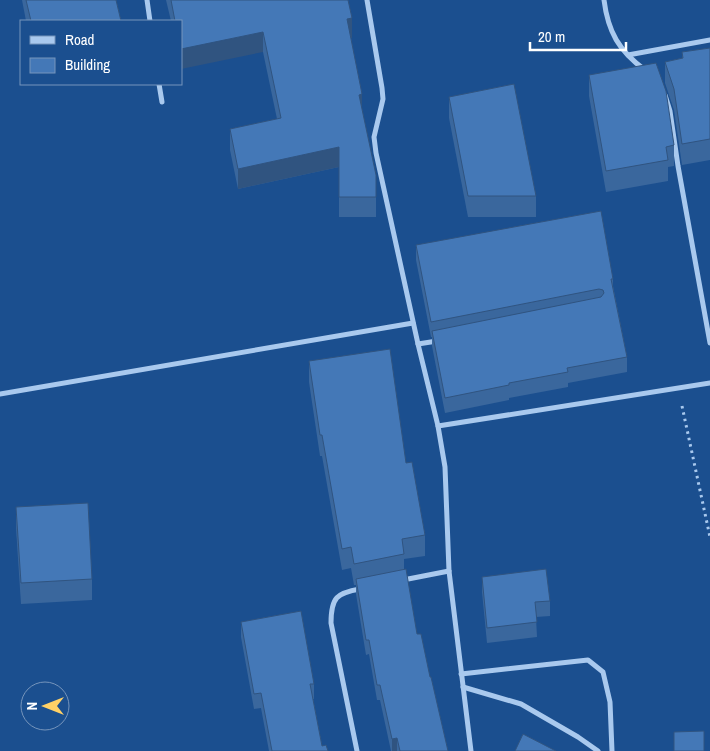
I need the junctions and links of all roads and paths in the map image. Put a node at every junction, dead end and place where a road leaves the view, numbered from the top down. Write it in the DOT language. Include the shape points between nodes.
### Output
graph roads {
  1 [pos="147,0"];
  2 [pos="367,0"];
  3 [pos="604,0"];
  4 [pos="150,20"];
  5 [pos="710,40"];
  6 [pos="628,55"];
  7 [pos="648,72"];
  8 [pos="159,85"];
  9 [pos="662,88"];
  10 [pos="162,102"];
  11 [pos="413,323"];
  12 [pos="446,339"];
  13 [pos="710,343"];
  14 [pos="418,344"];
  15 [pos="710,383"];
  16 [pos="679,388"];
  17 [pos="0,394"];
  18 [pos="438,426"];
  19 [pos="710,537"];
  20 [pos="449,571"];
  21 [pos="401,580"];
  22 [pos="362,588"];
  23 [pos="461,674"];
  24 [pos="464,687"];
  25 [pos="357,751"];
  26 [pos="471,751"];
  27 [pos="598,751"];
  28 [pos="612,751"];
  1 -- 4 [label="street"];
  2 -- 11 [label="street" via="383,99 374,137 376,153"];
  3 -- 6 [label="street" via="614,39"];
  5 -- 6 [label="street"];
  6 -- 7 [label="street"];
  8 -- 10 [label="street"];
  9 -- 13 [label="street" via="670,111"];
  11 -- 14 [label="street"];
  11 -- 17 [label="street"];
  12 -- 14 [label="street"];
  14 -- 18 [label="street"];
  15 -- 16 [label="street"];
  16 -- 18 [label="street"];
  16 -- 19 [label="path"];
  18 -- 20 [label="street" via="445,467"];
  20 -- 21 [label="street"];
  20 -- 23 [label="street"];
  22 -- 25 [label="street" via="343,592 334,600 331,612"];
  23 -- 24 [label="street"];
  23 -- 28 [label="street" via="588,660 603,672 610,702"];
  24 -- 26 [label="street"];
  24 -- 27 [label="street" via="521,704"];
}
